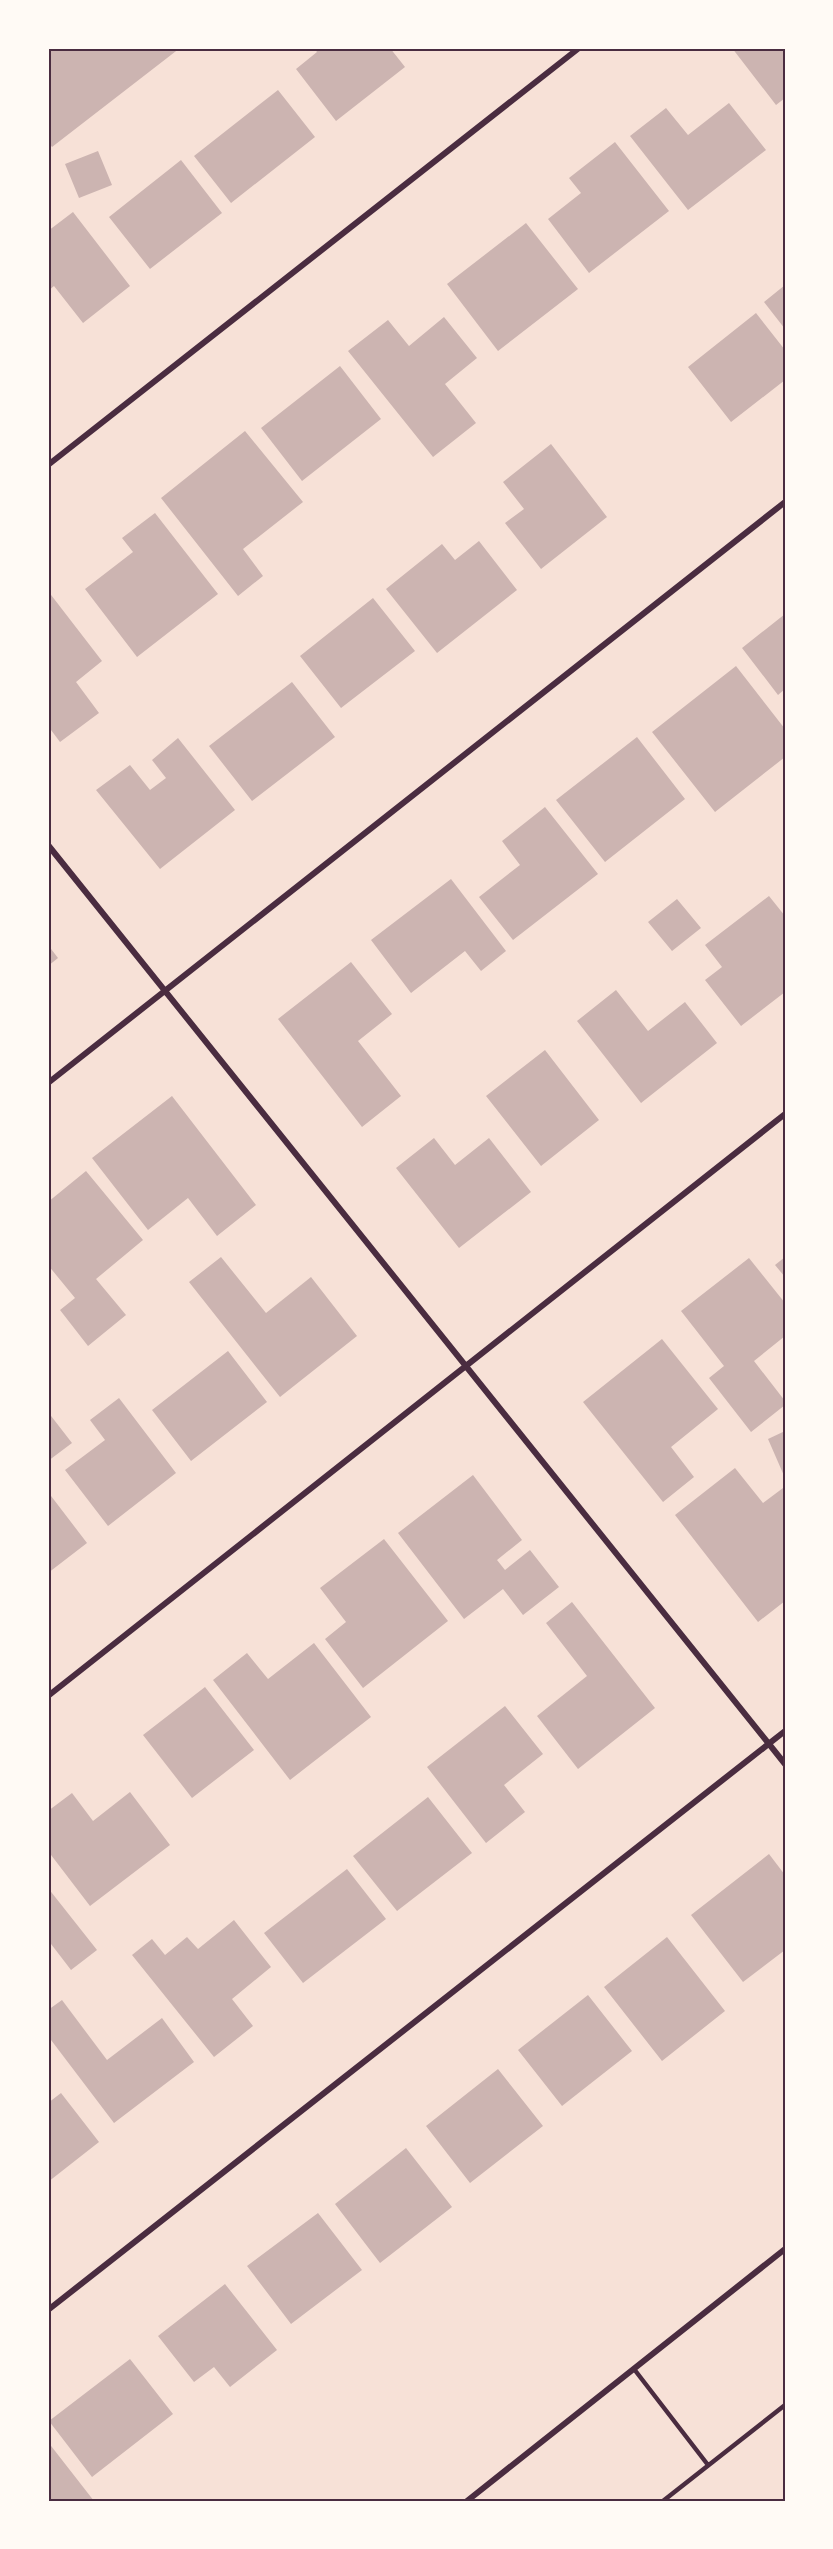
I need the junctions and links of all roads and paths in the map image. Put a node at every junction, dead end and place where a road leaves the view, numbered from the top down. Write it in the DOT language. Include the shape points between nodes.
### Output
graph roads {
  1 [pos="579,48"];
  2 [pos="48,465"];
  3 [pos="785,502"];
  4 [pos="48,845"];
  5 [pos="165,991"];
  6 [pos="48,1083"];
  7 [pos="785,1114"];
  8 [pos="466,1366"];
  9 [pos="48,1696"];
  10 [pos="785,1731"];
  11 [pos="769,1744"];
  12 [pos="785,1764"];
  13 [pos="785,2249"];
  14 [pos="48,2310"];
  15 [pos="634,2369"];
  16 [pos="785,2405"];
  17 [pos="708,2465"];
  18 [pos="467,2501"];
  19 [pos="663,2501"];
  1 -- 2 [label="street"];
  3 -- 5 [label="street"];
  4 -- 5 [label="street"];
  5 -- 6 [label="street"];
  5 -- 8 [label="street"];
  7 -- 8 [label="street"];
  8 -- 9 [label="street"];
  8 -- 11 [label="street"];
  10 -- 11 [label="street"];
  11 -- 12 [label="street"];
  11 -- 14 [label="street"];
  13 -- 15 [label="street"];
  15 -- 17 [label="lane"];
  15 -- 18 [label="street"];
  16 -- 17 [label="lane"];
  17 -- 19 [label="lane"];
}
